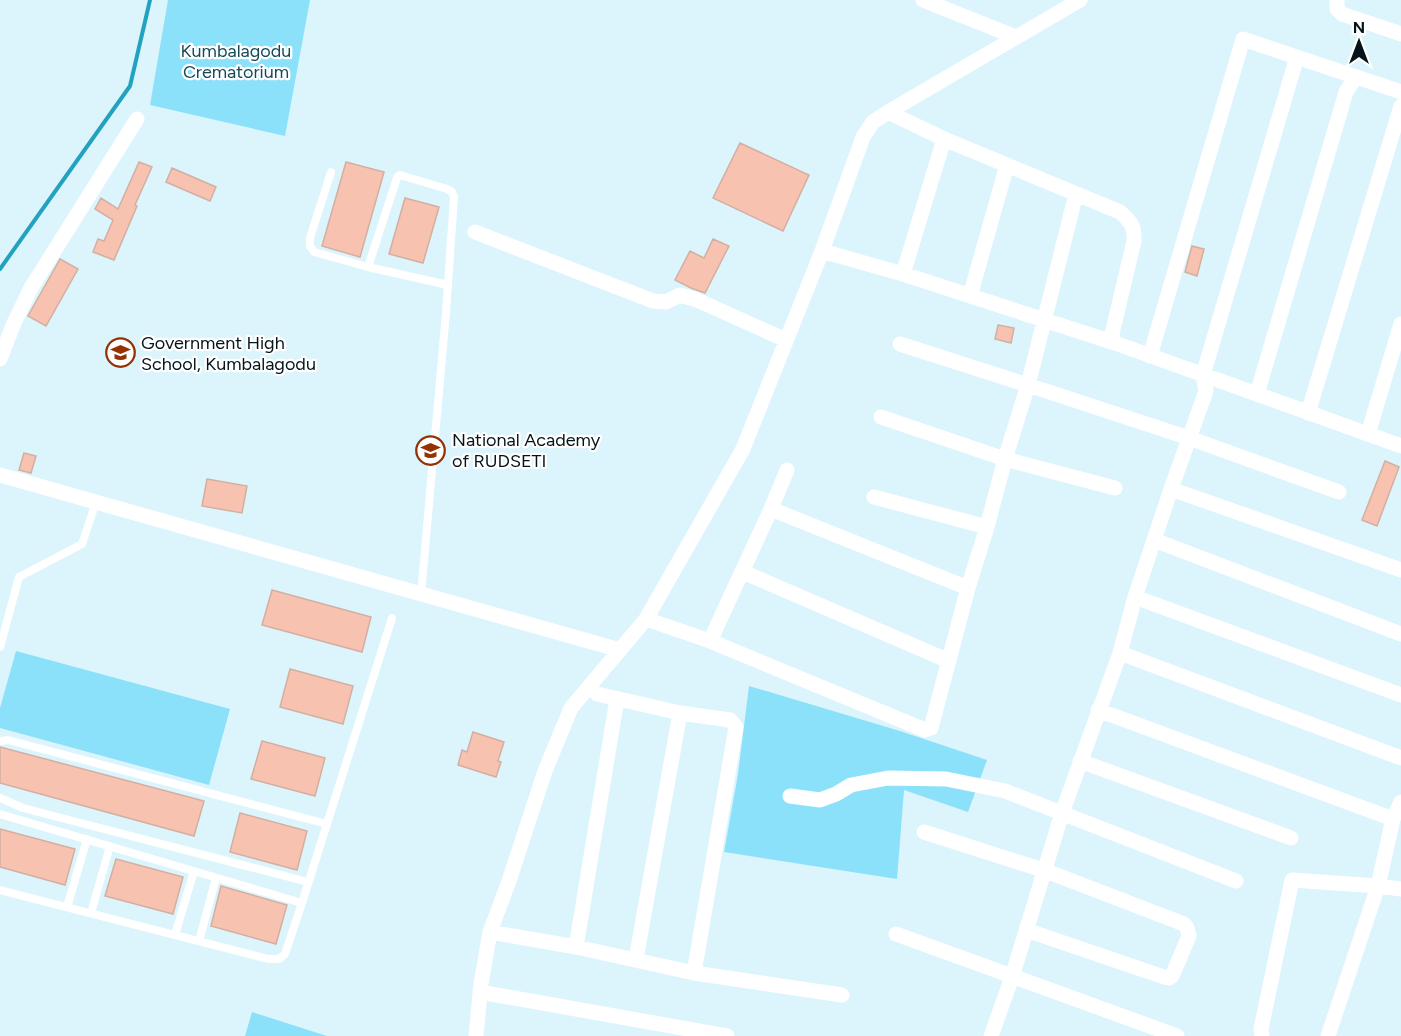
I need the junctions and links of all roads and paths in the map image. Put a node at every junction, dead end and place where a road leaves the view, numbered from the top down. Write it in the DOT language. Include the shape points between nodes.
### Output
graph roads {
  1 [pos="923,0"];
  2 [pos="1080,0"];
  3 [pos="1336,0"];
  4 [pos="1401,34"];
  5 [pos="1016,38"];
  6 [pos="1297,57"];
  7 [pos="1356,77"];
  8 [pos="1401,92"];
  9 [pos="1401,106"];
  10 [pos="888,112"];
  11 [pos="137,118"];
  12 [pos="944,139"];
  13 [pos="1007,165"];
  14 [pos="331,172"];
  15 [pos="1076,194"];
  16 [pos="475,232"];
  17 [pos="822,251"];
  18 [pos="368,267"];
  19 [pos="903,274"];
  20 [pos="448,285"];
  21 [pos="970,296"];
  22 [pos="1044,320"];
  23 [pos="7,323"];
  24 [pos="1401,324"];
  25 [pos="786,340"];
  26 [pos="1115,343"];
  27 [pos="900,344"];
  28 [pos="1150,356"];
  29 [pos="0,359"];
  30 [pos="1203,375"];
  31 [pos="1028,385"];
  32 [pos="1257,394"];
  33 [pos="1308,412"];
  34 [pos="881,417"];
  35 [pos="1368,434"];
  36 [pos="1189,438"];
  37 [pos="1401,446"];
  38 [pos="1005,459"];
  39 [pos="787,470"];
  40 [pos="0,475"];
  41 [pos="1115,488"];
  42 [pos="1171,489"];
  43 [pos="1339,492"];
  44 [pos="874,497"];
  45 [pos="96,502"];
  46 [pos="771,509"];
  47 [pos="987,527"];
  48 [pos="1154,540"];
  49 [pos="1401,570"];
  50 [pos="743,572"];
  51 [pos="968,588"];
  52 [pos="421,594"];
  53 [pos="1136,597"];
  54 [pos="392,618"];
  55 [pos="646,619"];
  56 [pos="1401,634"];
  57 [pos="710,641"];
  58 [pos="0,647"];
  59 [pos="620,650"];
  60 [pos="1120,653"];
  61 [pos="949,661"];
  62 [pos="597,694"];
  63 [pos="1401,695"];
  64 [pos="617,699"];
  65 [pos="1098,710"];
  66 [pos="680,713"];
  67 [pos="0,741"];
  68 [pos="1401,758"];
  69 [pos="1080,761"];
  70 [pos="790,796"];
  71 [pos="0,798"];
  72 [pos="1401,802"];
  73 [pos="1062,813"];
  74 [pos="0,814"];
  75 [pos="1393,819"];
  76 [pos="327,824"];
  77 [pos="924,832"];
  78 [pos="1291,838"];
  79 [pos="87,839"];
  80 [pos="110,846"];
  81 [pos="1044,870"];
  82 [pos="194,871"];
  83 [pos="216,878"];
  84 [pos="1236,880"];
  85 [pos="308,882"];
  86 [pos="1378,886"];
  87 [pos="1401,889"];
  88 [pos="0,890"];
  89 [pos="302,903"];
  90 [pos="67,907"];
  91 [pos="91,913"];
  92 [pos="1026,930"];
  93 [pos="490,932"];
  94 [pos="896,934"];
  95 [pos="175,935"];
  96 [pos="199,941"];
  97 [pos="576,947"];
  98 [pos="636,959"];
  99 [pos="694,973"];
  100 [pos="1012,977"];
  101 [pos="480,992"];
  102 [pos="842,995"];
  103 [pos="476,1036"];
  104 [pos="727,1036"];
  105 [pos="991,1036"];
  106 [pos="1177,1036"];
  107 [pos="1262,1036"];
  108 [pos="1328,1036"];
  1 -- 5 [label="street"];
  2 -- 5 [label="street"];
  3 -- 4 [label="street" via="1342,14"];
  5 -- 10 [label="street"];
  6 -- 7 [label="street"];
  6 -- 28 [label="street" via="1243,39"];
  6 -- 30 [label="street"];
  7 -- 8 [label="street"];
  7 -- 32 [label="street" via="1346,92"];
  9 -- 33 [label="street"];
  10 -- 12 [label="street"];
  10 -- 17 [label="street" via="873,122 863,137"];
  11 -- 23 [label="street"];
  12 -- 13 [label="street"];
  12 -- 19 [label="street"];
  13 -- 15 [label="street"];
  13 -- 21 [label="street"];
  14 -- 18 [label="lane" via="310,246 314,252"];
  15 -- 22 [label="street"];
  15 -- 26 [label="street" via="1120,212 1134,230 1112,334"];
  16 -- 25 [label="street" via="653,301 666,302 680,295 698,300"];
  17 -- 19 [label="street"];
  17 -- 25 [label="street"];
  18 -- 20 [label="lane"];
  18 -- 20 [label="lane" via="400,175 452,192"];
  19 -- 21 [label="street"];
  20 -- 52 [label="lane"];
  21 -- 22 [label="street"];
  22 -- 26 [label="street"];
  22 -- 31 [label="street"];
  23 -- 29 [label="street"];
  24 -- 35 [label="street"];
  25 -- 55 [label="street" via="743,449"];
  26 -- 28 [label="street"];
  27 -- 31 [label="street"];
  28 -- 30 [label="street"];
  30 -- 32 [label="street"];
  30 -- 36 [label="street" via="1206,391"];
  31 -- 36 [label="street"];
  31 -- 38 [label="street"];
  32 -- 33 [label="street"];
  33 -- 35 [label="street"];
  34 -- 38 [label="street"];
  35 -- 37 [label="street"];
  36 -- 42 [label="street"];
  36 -- 43 [label="street"];
  38 -- 41 [label="street"];
  38 -- 47 [label="street"];
  39 -- 46 [label="street"];
  40 -- 45 [label="street"];
  42 -- 48 [label="street"];
  42 -- 49 [label="street"];
  44 -- 47 [label="street"];
  45 -- 52 [label="street"];
  45 -- 58 [label="lane" via="82,544 20,577"];
  46 -- 50 [label="street"];
  46 -- 51 [label="street"];
  47 -- 51 [label="street"];
  48 -- 53 [label="street"];
  48 -- 56 [label="street"];
  50 -- 57 [label="street"];
  50 -- 61 [label="street"];
  51 -- 61 [label="street"];
  52 -- 59 [label="street"];
  53 -- 60 [label="street"];
  53 -- 63 [label="street"];
  54 -- 76 [label="lane"];
  55 -- 57 [label="street"];
  55 -- 59 [label="street"];
  57 -- 61 [label="street" via="925,730 931,728"];
  59 -- 93 [label="street" via="571,708 545,771"];
  60 -- 65 [label="street"];
  60 -- 68 [label="street"];
  62 -- 64 [label="street"];
  64 -- 66 [label="street"];
  64 -- 97 [label="street"];
  65 -- 69 [label="street"];
  65 -- 75 [label="street"];
  66 -- 98 [label="street"];
  66 -- 99 [label="street" via="730,720 736,727"];
  67 -- 76 [label="lane"];
  69 -- 73 [label="street"];
  69 -- 78 [label="street"];
  70 -- 73 [label="street" via="820,800 851,785 888,778 946,779 1005,791"];
  71 -- 85 [label="lane" via="23,808"];
  72 -- 75 [label="street"];
  73 -- 81 [label="street"];
  73 -- 84 [label="street"];
  74 -- 79 [label="lane"];
  75 -- 86 [label="street"];
  76 -- 85 [label="lane"];
  77 -- 81 [label="street"];
  79 -- 80 [label="lane"];
  79 -- 90 [label="lane"];
  80 -- 82 [label="lane"];
  80 -- 91 [label="lane"];
  81 -- 92 [label="street"];
  81 -- 92 [label="street" via="1184,924 1189,936 1169,978"];
  82 -- 83 [label="lane"];
  82 -- 95 [label="lane"];
  83 -- 89 [label="lane"];
  83 -- 96 [label="lane"];
  85 -- 89 [label="lane"];
  86 -- 87 [label="street"];
  86 -- 107 [label="street" via="1292,880"];
  86 -- 108 [label="street"];
  88 -- 90 [label="lane"];
  89 -- 96 [label="lane" via="285,954 279,959"];
  90 -- 91 [label="lane"];
  91 -- 95 [label="lane"];
  92 -- 100 [label="street"];
  93 -- 97 [label="street"];
  93 -- 101 [label="street"];
  94 -- 100 [label="street"];
  95 -- 96 [label="lane"];
  97 -- 98 [label="street"];
  98 -- 99 [label="street"];
  99 -- 102 [label="street"];
  100 -- 105 [label="street"];
  100 -- 106 [label="street"];
  101 -- 103 [label="street"];
  101 -- 104 [label="street"];
}
